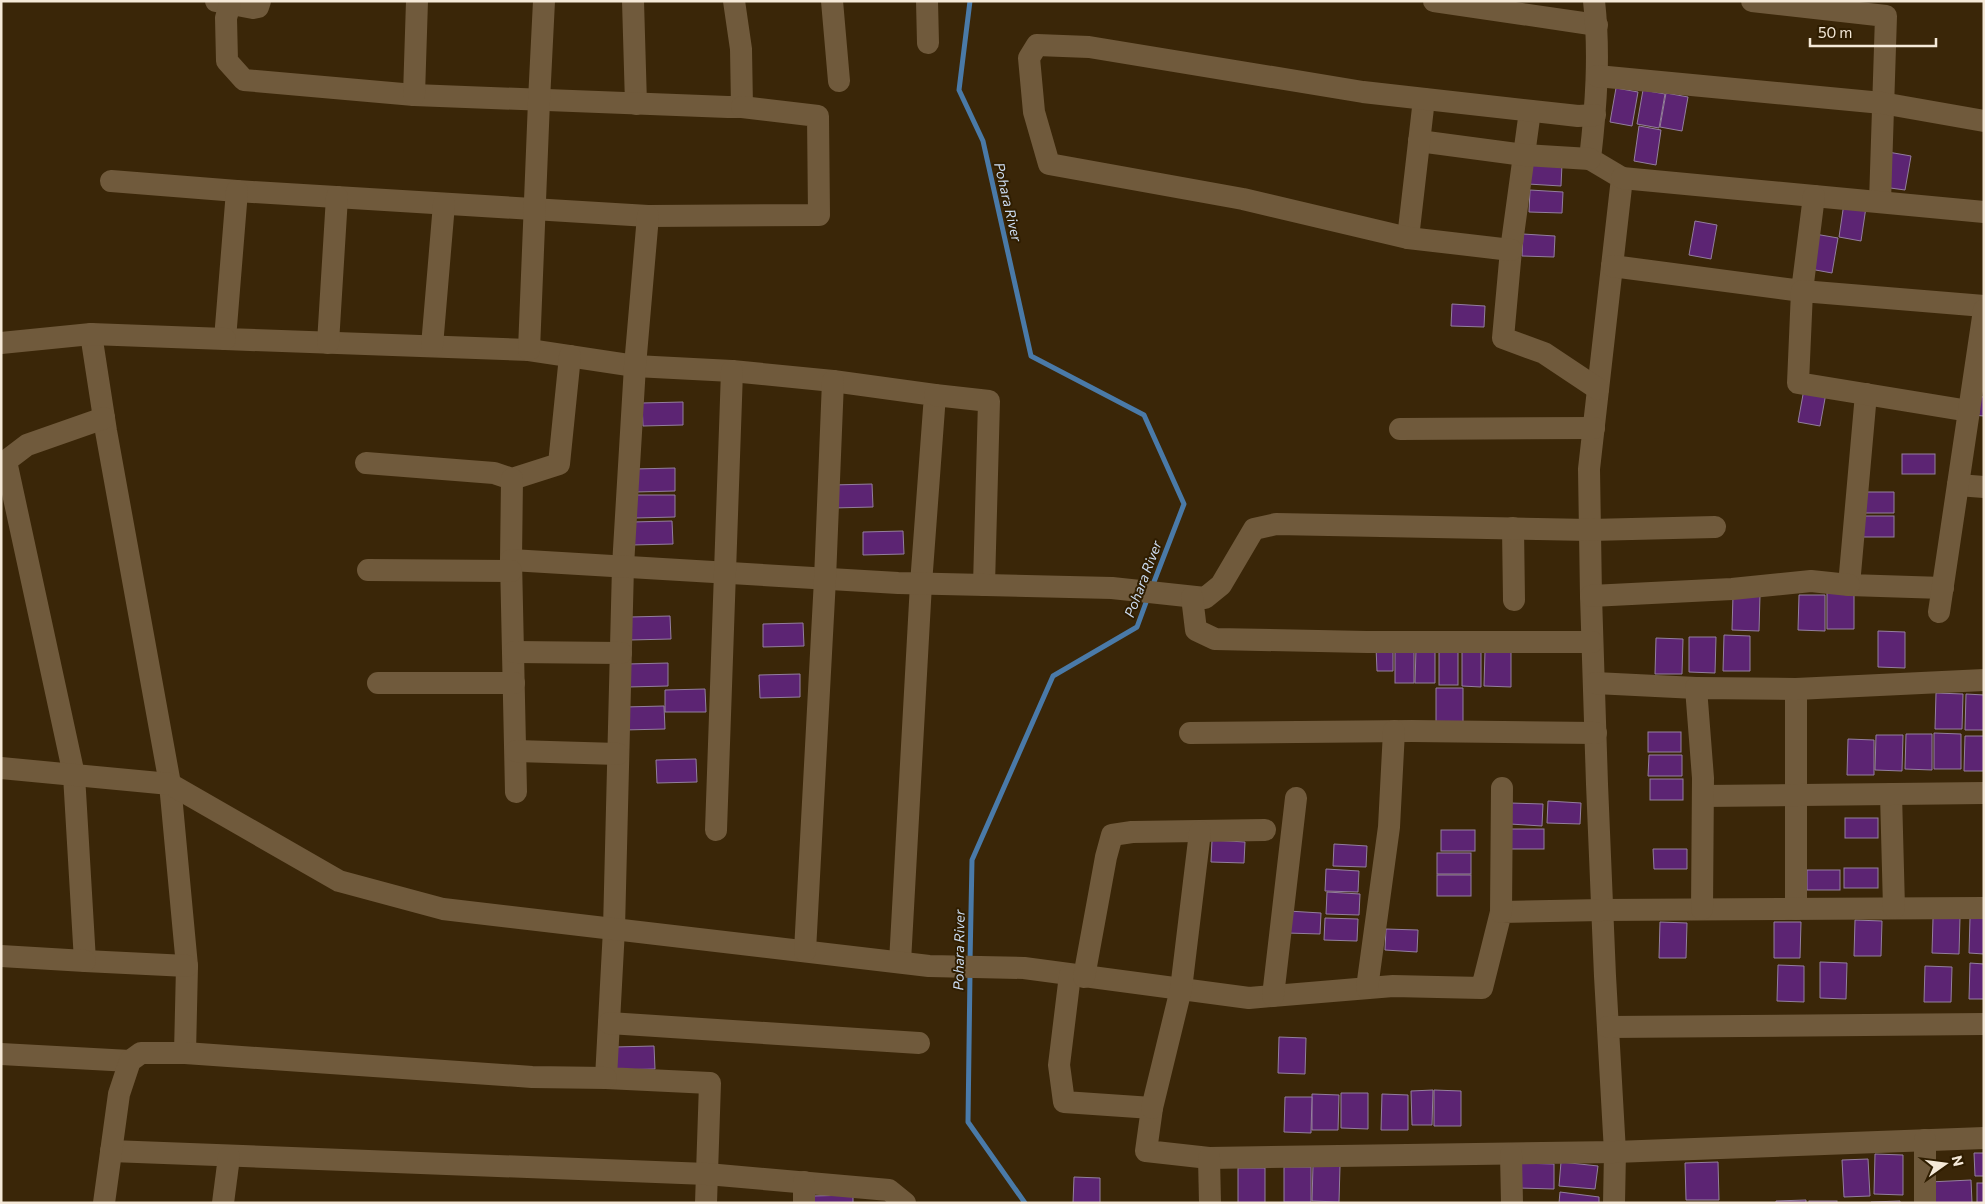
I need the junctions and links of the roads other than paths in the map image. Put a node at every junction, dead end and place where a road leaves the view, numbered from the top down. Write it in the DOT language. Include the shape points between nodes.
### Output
graph roads {
  1 [pos="260,1"];
  2 [pos="417,1"];
  3 [pos="544,1"];
  4 [pos="633,1"];
  5 [pos="734,1"];
  6 [pos="832,1"];
  7 [pos="927,1"];
  8 [pos="1434,1"];
  9 [pos="1594,1"];
  10 [pos="1752,1"];
  11 [pos="222,3"];
  12 [pos="1597,25"];
  13 [pos="928,42"];
  14 [pos="1597,76"];
  15 [pos="839,81"];
  16 [pos="414,95"];
  17 [pos="1424,99"];
  18 [pos="539,101"];
  19 [pos="1882,103"];
  20 [pos="636,104"];
  21 [pos="742,107"];
  22 [pos="1530,111"];
  23 [pos="1595,115"];
  24 [pos="1984,121"];
  25 [pos="1419,141"];
  26 [pos="1524,155"];
  27 [pos="1590,159"];
  28 [pos="1622,178"];
  29 [pos="112,181"];
  30 [pos="238,191"];
  31 [pos="1814,196"];
  32 [pos="337,197"];
  33 [pos="1880,202"];
  34 [pos="444,204"];
  35 [pos="535,210"];
  36 [pos="1984,212"];
  37 [pos="648,216"];
  38 [pos="1408,238"];
  39 [pos="1511,250"];
  40 [pos="1612,266"];
  41 [pos="1802,290"];
  42 [pos="1984,306"];
  43 [pos="1984,310"];
  44 [pos="91,334"];
  45 [pos="225,339"];
  46 [pos="1,343"];
  47 [pos="328,343"];
  48 [pos="432,346"];
  49 [pos="529,350"];
  50 [pos="570,356"];
  51 [pos="635,366"];
  52 [pos="732,371"];
  53 [pos="833,381"];
  54 [pos="1598,389"];
  55 [pos="1866,394"];
  56 [pos="935,395"];
  57 [pos="1969,410"];
  58 [pos="104,418"];
  59 [pos="1594,428"];
  60 [pos="1400,429"];
  61 [pos="366,463"];
  62 [pos="512,479"];
  63 [pos="1958,484"];
  64 [pos="1984,487"];
  65 [pos="1513,528"];
  66 [pos="1715,528"];
  67 [pos="1590,530"];
  68 [pos="511,566"];
  69 [pos="623,566"];
  70 [pos="368,570"];
  71 [pos="724,572"];
  72 [pos="826,579"];
  73 [pos="921,584"];
  74 [pos="984,585"];
  75 [pos="1849,585"];
  76 [pos="1943,588"];
  77 [pos="1185,596"];
  78 [pos="1591,596"];
  79 [pos="1514,600"];
  80 [pos="1940,612"];
  81 [pos="1592,642"];
  82 [pos="514,652"];
  83 [pos="621,653"];
  84 [pos="1984,680"];
  85 [pos="378,683"];
  86 [pos="514,683"];
  87 [pos="1595,683"];
  88 [pos="1696,688"];
  89 [pos="1796,688"];
  90 [pos="1394,731"];
  91 [pos="1190,733"];
  92 [pos="1596,733"];
  93 [pos="516,751"];
  94 [pos="618,754"];
  95 [pos="1,768"];
  96 [pos="74,775"];
  97 [pos="170,784"];
  98 [pos="1502,788"];
  99 [pos="516,792"];
  100 [pos="1984,793"];
  101 [pos="1891,794"];
  102 [pos="1796,795"];
  103 [pos="1703,796"];
  104 [pos="1296,798"];
  105 [pos="716,830"];
  106 [pos="1265,830"];
  107 [pos="1200,832"];
  108 [pos="1894,908"];
  109 [pos="1984,908"];
  110 [pos="1702,909"];
  111 [pos="1796,909"];
  112 [pos="1602,910"];
  113 [pos="1501,912"];
  114 [pos="614,929"];
  115 [pos="805,951"];
  116 [pos="1,956"];
  117 [pos="85,961"];
  118 [pos="900,962"];
  119 [pos="187,966"];
  120 [pos="1077,976"];
  121 [pos="1368,988"];
  122 [pos="1181,989"];
  123 [pos="1273,996"];
  124 [pos="609,1023"];
  125 [pos="1984,1024"];
  126 [pos="1608,1027"];
  127 [pos="919,1043"];
  128 [pos="185,1053"];
  129 [pos="1,1054"];
  130 [pos="130,1061"];
  131 [pos="606,1078"];
  132 [pos="1152,1108"];
  133 [pos="1984,1138"];
  134 [pos="1925,1140"];
  135 [pos="111,1151"];
  136 [pos="1615,1152"];
  137 [pos="1511,1154"];
  138 [pos="229,1157"];
  139 [pos="1209,1158"];
  140 [pos="707,1174"];
  141 [pos="804,1192"];
  142 [pos="104,1203"];
  143 [pos="223,1203"];
  144 [pos="706,1203"];
  145 [pos="904,1203"];
  146 [pos="1210,1203"];
  147 [pos="1512,1203"];
  148 [pos="1614,1203"];
  149 [pos="1925,1203"];
  1 -- 11 [label="street" via="258,7 253,8"];
  2 -- 16 [label="street"];
  3 -- 18 [label="street"];
  4 -- 20 [label="street"];
  5 -- 21 [label="street" via="741,49"];
  6 -- 15 [label="street"];
  7 -- 13 [label="street"];
  8 -- 12 [label="street"];
  9 -- 12 [label="street"];
  10 -- 19 [label="street" via="1886,16"];
  11 -- 16 [label="street" via="226,18 227,61 244,80"];
  12 -- 14 [label="street"];
  14 -- 19 [label="street"];
  14 -- 23 [label="street"];
  16 -- 18 [label="street"];
  17 -- 22 [label="street"];
  17 -- 25 [label="street"];
  17 -- 38 [label="street" via="1090,47 1037,45 1029,58 1034,112 1049,164 1243,199"];
  18 -- 20 [label="street"];
  18 -- 35 [label="street"];
  19 -- 24 [label="street"];
  19 -- 33 [label="street"];
  20 -- 21 [label="street"];
  21 -- 37 [label="street" via="818,116 819,215"];
  22 -- 23 [label="street"];
  22 -- 26 [label="street"];
  23 -- 27 [label="street"];
  25 -- 26 [label="street"];
  25 -- 38 [label="street"];
  26 -- 27 [label="street"];
  26 -- 39 [label="street"];
  27 -- 28 [label="street"];
  28 -- 31 [label="street"];
  28 -- 40 [label="street"];
  29 -- 30 [label="street"];
  30 -- 32 [label="street"];
  30 -- 45 [label="street"];
  31 -- 33 [label="street"];
  31 -- 41 [label="street"];
  32 -- 34 [label="street"];
  32 -- 47 [label="street"];
  33 -- 36 [label="street"];
  34 -- 35 [label="street"];
  34 -- 48 [label="street"];
  35 -- 37 [label="street"];
  35 -- 49 [label="street"];
  37 -- 51 [label="street"];
  38 -- 39 [label="street"];
  39 -- 54 [label="street" via="1503,338 1544,353"];
  40 -- 41 [label="street"];
  40 -- 54 [label="street"];
  41 -- 42 [label="street"];
  41 -- 55 [label="street" via="1798,383"];
  43 -- 57 [label="street"];
  44 -- 45 [label="street"];
  44 -- 46 [label="street"];
  44 -- 58 [label="street"];
  45 -- 47 [label="street"];
  47 -- 48 [label="street"];
  48 -- 49 [label="street"];
  49 -- 50 [label="street"];
  50 -- 51 [label="street"];
  50 -- 62 [label="street" via="559,464"];
  51 -- 52 [label="street"];
  51 -- 69 [label="street"];
  52 -- 53 [label="street"];
  52 -- 71 [label="street"];
  53 -- 56 [label="street"];
  53 -- 72 [label="street"];
  54 -- 59 [label="street"];
  55 -- 57 [label="street"];
  55 -- 75 [label="street"];
  56 -- 73 [label="street"];
  56 -- 74 [label="street" via="989,401"];
  57 -- 63 [label="street"];
  58 -- 96 [label="street" via="27,444 6,461"];
  58 -- 97 [label="street"];
  59 -- 60 [label="street"];
  59 -- 67 [label="street" via="1589,469"];
  61 -- 62 [label="street" via="494,473"];
  62 -- 68 [label="street"];
  63 -- 64 [label="street"];
  63 -- 76 [label="street"];
  65 -- 67 [label="street"];
  65 -- 77 [label="street" via="1276,524 1254,529 1221,585 1205,598"];
  65 -- 79 [label="street"];
  66 -- 67 [label="street"];
  67 -- 78 [label="street"];
  68 -- 69 [label="street"];
  68 -- 70 [label="street"];
  68 -- 82 [label="street"];
  69 -- 71 [label="street"];
  69 -- 83 [label="street"];
  71 -- 72 [label="street"];
  71 -- 105 [label="street"];
  72 -- 73 [label="street"];
  72 -- 115 [label="street"];
  73 -- 74 [label="street"];
  73 -- 118 [label="street"];
  74 -- 77 [label="street" via="1112,588"];
  75 -- 76 [label="street"];
  75 -- 78 [label="street" via="1811,581"];
  76 -- 80 [label="street"];
  77 -- 81 [label="street" via="1196,630 1214,639"];
  78 -- 81 [label="street"];
  81 -- 87 [label="street"];
  82 -- 83 [label="street"];
  82 -- 86 [label="street"];
  83 -- 94 [label="street"];
  84 -- 89 [label="street"];
  85 -- 86 [label="street"];
  86 -- 93 [label="street"];
  87 -- 88 [label="street"];
  87 -- 92 [label="street"];
  88 -- 89 [label="street"];
  88 -- 103 [label="street"];
  89 -- 102 [label="street"];
  90 -- 91 [label="street"];
  90 -- 92 [label="street"];
  90 -- 121 [label="street" via="1389,827"];
  92 -- 112 [label="street"];
  93 -- 94 [label="street"];
  93 -- 99 [label="street"];
  94 -- 114 [label="street"];
  95 -- 96 [label="street"];
  96 -- 97 [label="street"];
  96 -- 117 [label="street"];
  97 -- 114 [label="street" via="339,881 444,909"];
  97 -- 119 [label="street"];
  98 -- 113 [label="street"];
  100 -- 101 [label="street"];
  101 -- 102 [label="street"];
  101 -- 108 [label="street"];
  102 -- 103 [label="street"];
  102 -- 111 [label="street"];
  103 -- 110 [label="street"];
  104 -- 123 [label="street"];
  106 -- 107 [label="street"];
  107 -- 120 [label="street" via="1112,835"];
  107 -- 122 [label="street"];
  108 -- 109 [label="street"];
  108 -- 111 [label="street"];
  110 -- 111 [label="street"];
  110 -- 112 [label="street"];
  112 -- 113 [label="street"];
  112 -- 126 [label="street"];
  113 -- 121 [label="street" via="1482,988"];
  114 -- 115 [label="street"];
  114 -- 124 [label="street"];
  115 -- 118 [label="street"];
  116 -- 117 [label="street"];
  117 -- 119 [label="street"];
  118 -- 120 [label="street" via="929,966 1024,968"];
  119 -- 128 [label="street"];
  120 -- 122 [label="street"];
  120 -- 132 [label="street" via="1059,1065 1064,1102"];
  121 -- 123 [label="street"];
  122 -- 123 [label="street" via="1249,998"];
  122 -- 132 [label="street"];
  124 -- 127 [label="street"];
  124 -- 131 [label="street"];
  125 -- 126 [label="street"];
  126 -- 136 [label="street"];
  128 -- 130 [label="street" via="141,1053"];
  128 -- 131 [label="street" via="532,1077"];
  129 -- 130 [label="street"];
  130 -- 135 [label="street" via="119,1094"];
  131 -- 140 [label="street" via="710,1084"];
  132 -- 139 [label="street" via="1146,1151"];
  133 -- 134 [label="street"];
  134 -- 136 [label="street"];
  134 -- 149 [label="street"];
  135 -- 138 [label="street"];
  135 -- 142 [label="street"];
  136 -- 137 [label="street"];
  136 -- 148 [label="street"];
  137 -- 139 [label="street"];
  137 -- 147 [label="street"];
  138 -- 140 [label="street"];
  138 -- 143 [label="street"];
  139 -- 146 [label="street"];
  140 -- 141 [label="street"];
  140 -- 144 [label="street"];
  141 -- 145 [label="street" via="889,1190"];
}
